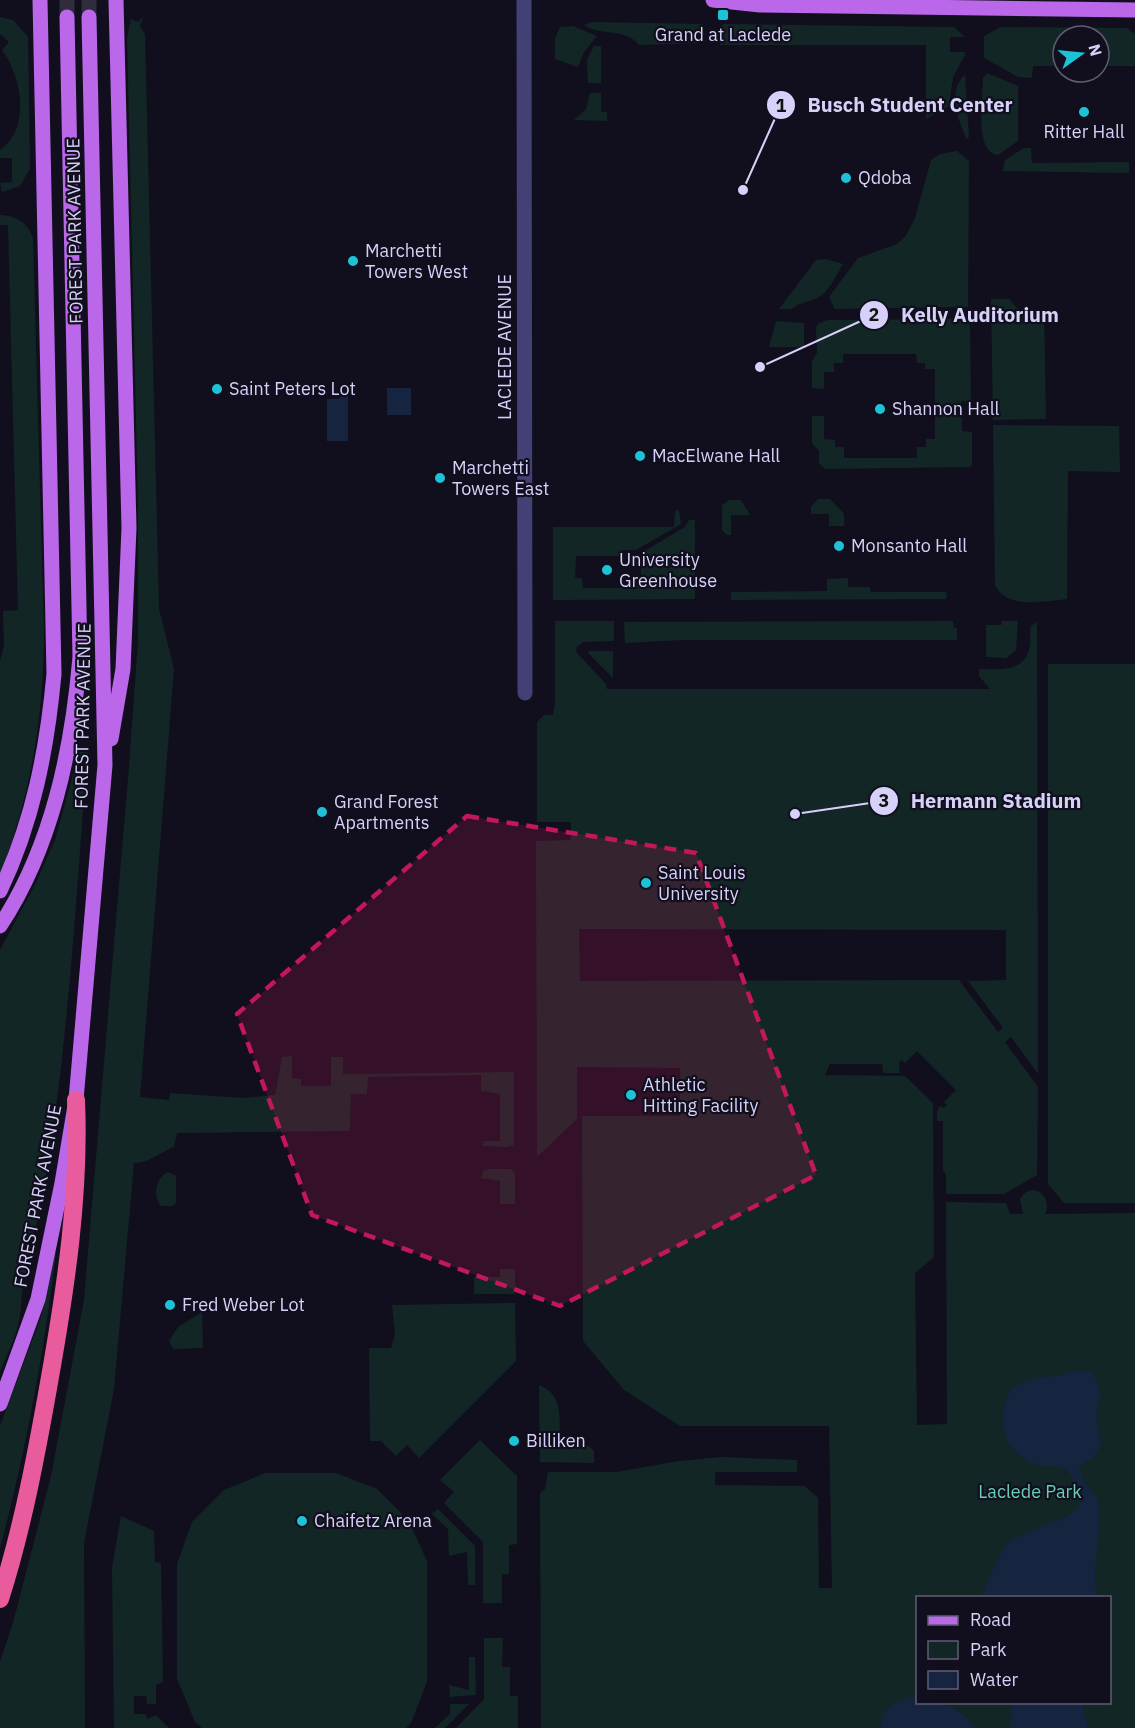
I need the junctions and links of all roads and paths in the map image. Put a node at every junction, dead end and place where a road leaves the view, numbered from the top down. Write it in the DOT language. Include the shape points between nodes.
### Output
graph roads {
  1 [pos="40,0"];
  2 [pos="116,0"];
  3 [pos="524,0"];
  4 [pos="712,0"];
  5 [pos="1135,10"];
  6 [pos="67,17"];
  7 [pos="89,17"];
  8 [pos="525,693"];
  9 [pos="105,765"];
  10 [pos="0,891"];
  11 [pos="0,927"];
  12 [pos="75,1100"];
  13 [pos="0,1404"];
  14 [pos="0,1599"];
  1 -- 10 [label="main road" via="54,674 40,779"];
  2 -- 9 [label="main road" via="129,528 123,669"];
  3 -- 8 [label="street, LACLEDE AVENUE"];
  4 -- 5 [label="main road" via="760,5"];
  6 -- 11 [label="main road, FOREST PARK AVENUE" via="80,657 70,734 56,798 27,877"];
  7 -- 9 [label="main road, FOREST PARK AVENUE"];
  9 -- 12 [label="main road, FOREST PARK AVENUE"];
  12 -- 13 [label="main road, FOREST PARK AVENUE" via="38,1299"];
  12 -- 14 [label="highway" via="76,1181 56,1340 22,1514"];
}
